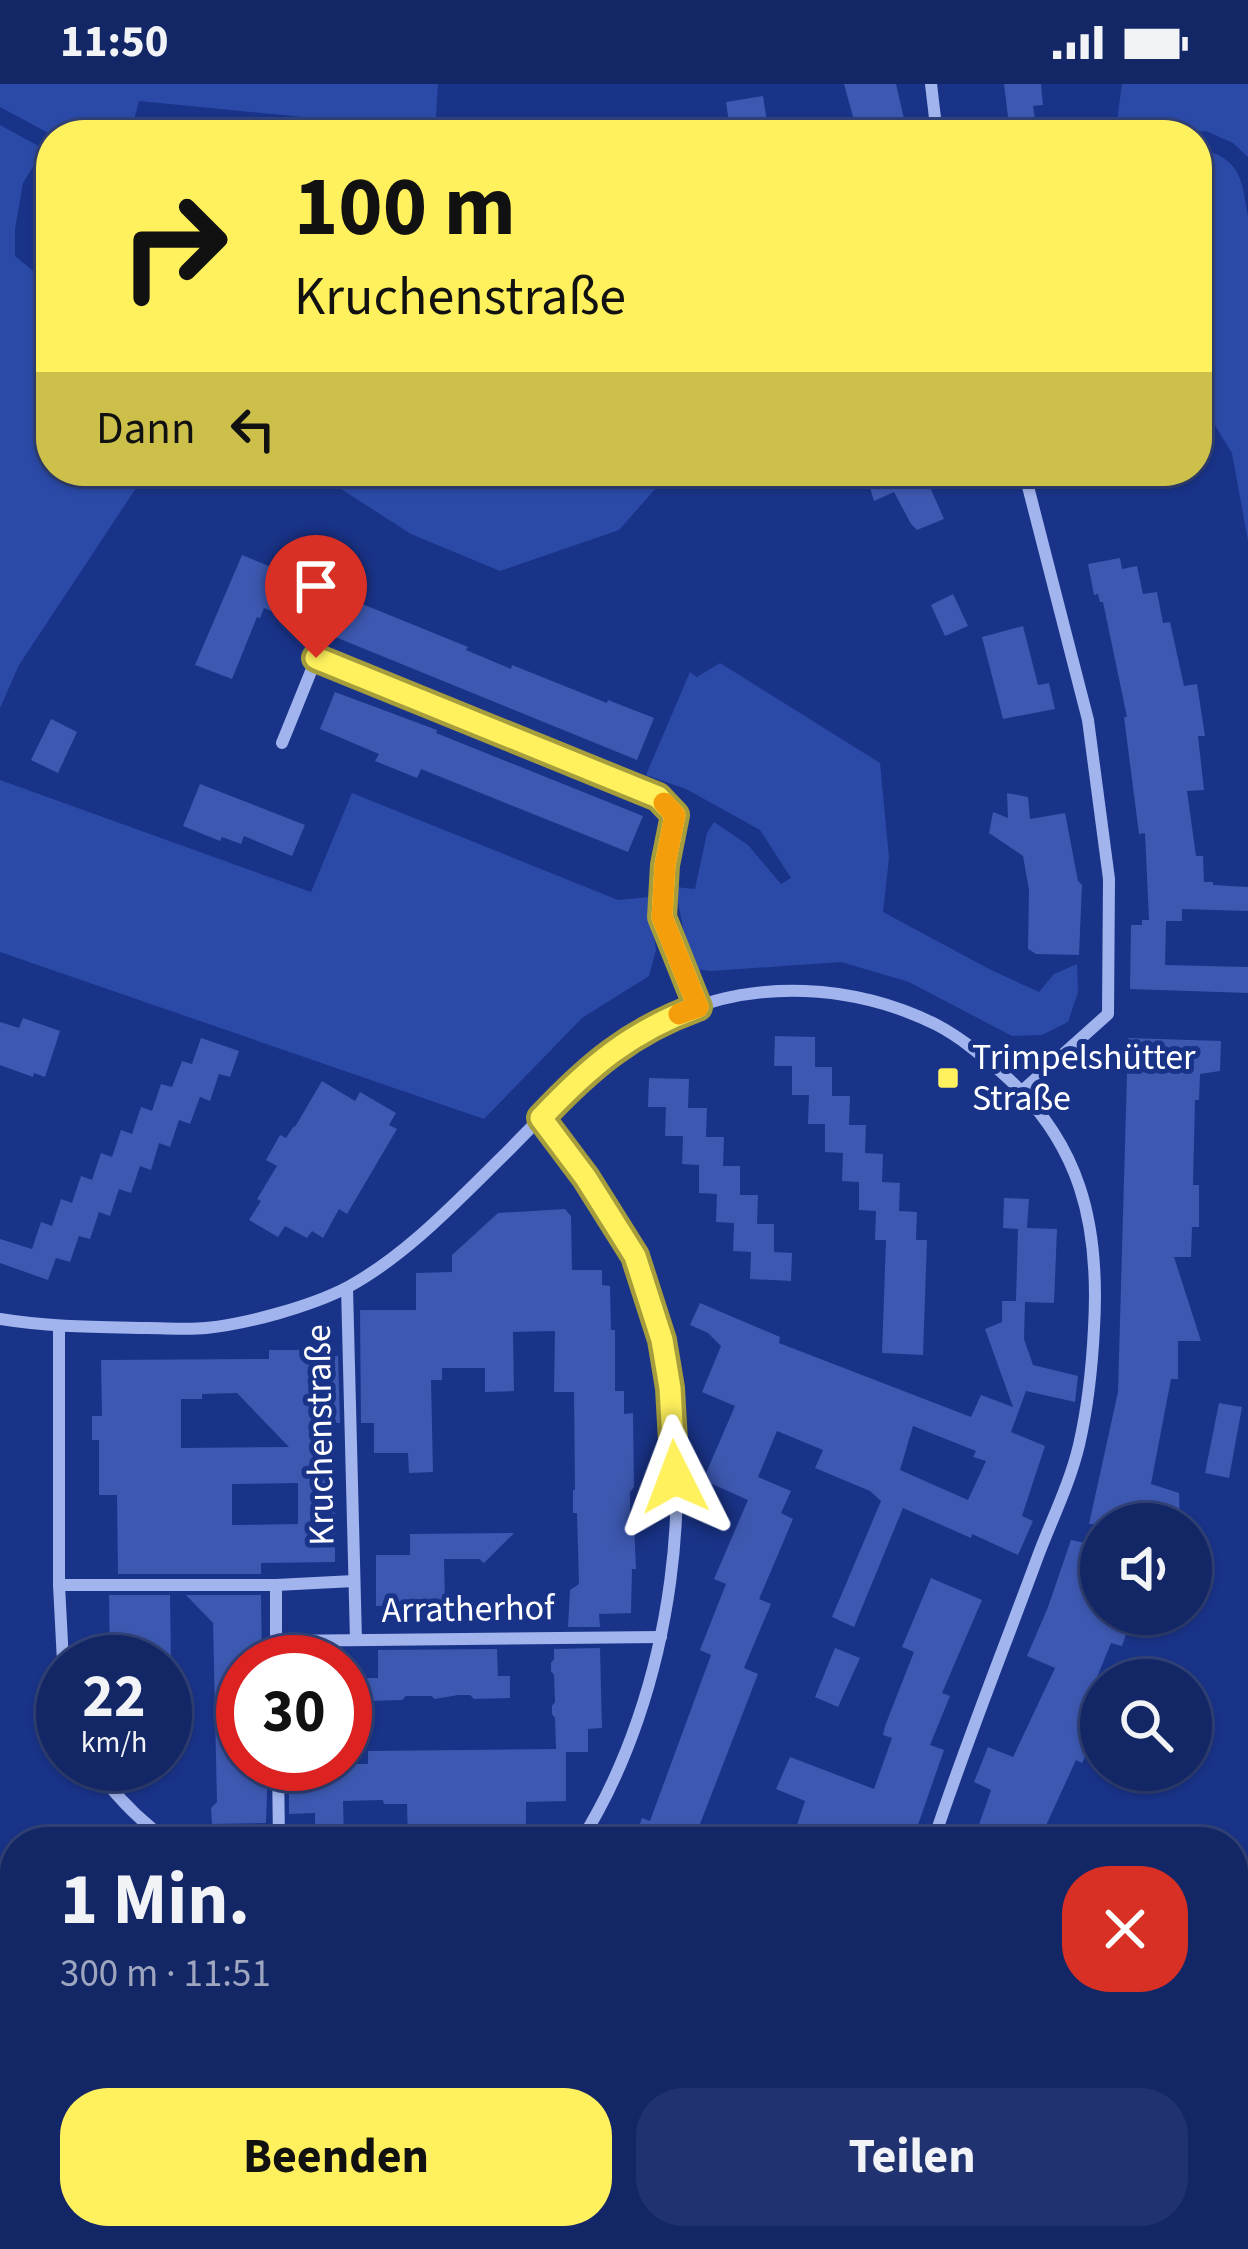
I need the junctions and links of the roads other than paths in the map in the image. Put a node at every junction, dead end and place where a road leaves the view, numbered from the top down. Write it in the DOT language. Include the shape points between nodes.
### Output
graph roads {
  1 [pos="931,84"];
  2 [pos="935,120"];
  3 [pos="1028,486"];
  4 [pos="282,743"];
  5 [pos="698,1007"];
  6 [pos="1022,1091"];
  7 [pos="541,1118"];
  8 [pos="347,1288"];
  9 [pos="0,1318"];
  10 [pos="59,1325"];
  11 [pos="354,1581"];
  12 [pos="59,1585"];
  13 [pos="276,1585"];
  14 [pos="62,1635"];
  15 [pos="276,1635"];
  16 [pos="356,1635"];
  17 [pos="661,1637"];
  18 [pos="372,1640"];
  19 [pos="111,1791"];
  20 [pos="278,1791"];
  21 [pos="148,1827"];
  22 [pos="279,1827"];
  23 [pos="590,1827"];
  24 [pos="938,1827"];
  1 -- 2 [label="street"];
  3 -- 6 [label="street" via="1088,720 1108,879 1108,1014"];
  4 -- 5 [label="street" via="316,658 658,797 675,815 662,917"];
  5 -- 6 [label="street, Kruchenstraße" via="771,992 862,998 944,1029"];
  5 -- 7 [label="street, Kruchenstraße" via="597,1062"];
  6 -- 24 [label="street" via="1057,1137 1086,1201 1096,1281 1090,1391 1078,1452"];
  7 -- 8 [label="street, Kruchenstraße" via="403,1249"];
  7 -- 17 [label="street" via="635,1256 662,1340 676,1517"];
  8 -- 10 [label="street, Kruchenstraße" via="205,1328"];
  8 -- 11 [label="street, Kruchenstraße"];
  9 -- 10 [label="street, Kruchenstraße"];
  10 -- 12 [label="street"];
  11 -- 13 [label="street"];
  11 -- 16 [label="street, Kruchenstraße"];
  12 -- 13 [label="street"];
  12 -- 14 [label="street"];
  13 -- 15 [label="street"];
  17 -- 18 [label="street, Arratherhof"];
  17 -- 23 [label="street" via="623,1765"];
  19 -- 21 [label="street"];
  20 -- 22 [label="street"];
}
